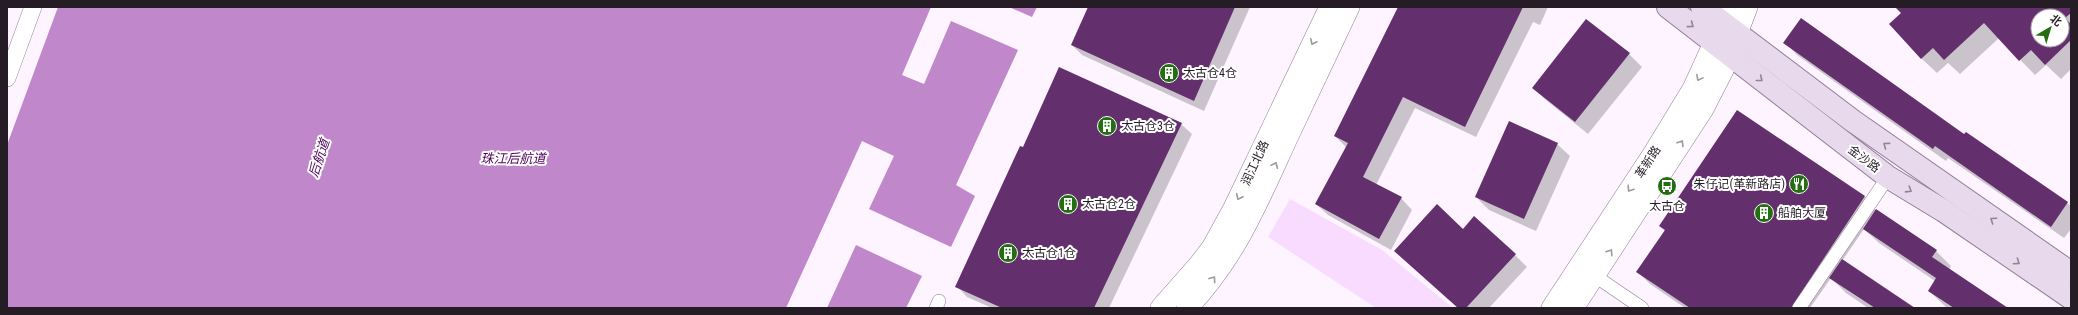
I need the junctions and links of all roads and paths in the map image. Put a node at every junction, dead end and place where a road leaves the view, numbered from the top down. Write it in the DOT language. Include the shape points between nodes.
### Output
graph roads {
  1 [pos="33,7"];
  2 [pos="1330,7"];
  3 [pos="1349,7"];
  4 [pos="1668,7"];
  5 [pos="1702,7"];
  6 [pos="1747,7"];
  7 [pos="1723,14"];
  8 [pos="1738,34"];
  9 [pos="1722,49"];
  10 [pos="7,78"];
  11 [pos="1888,177"];
  12 [pos="2071,273"];
  13 [pos="1594,276"];
  14 [pos="2071,298"];
  15 [pos="1161,308"];
  16 [pos="1187,308"];
  17 [pos="1552,308"];
  18 [pos="1573,308"];
  19 [pos="1642,308"];
  20 [pos="1799,308"];
  1 -- 10 [label="street"];
  2 -- 15 [label="street, 润江北路, one-way" via="1234,208 1212,248"];
  16 -- 3 [label="street, 润江北路, one-way" via="1223,264 1258,205"];
  4 -- 9 [label="main road, 金沙路, one-way"];
  5 -- 7 [label="main road, 金沙路"];
  6 -- 8 [label="street, 革新路"];
  7 -- 8 [label="main road, 金沙路"];
  7 -- 9 [label="street, 革新路"];
  8 -- 9 [label="street, 革新路"];
  12 -- 8 [label="main road, 金沙路, one-way" via="1860,126"];
  9 -- 11 [label="main road, 金沙路, one-way"];
  13 -- 9 [label="street, 革新路, one-way" via="1703,109"];
  9 -- 17 [label="street, 革新路, one-way" via="1702,71 1676,118"];
  11 -- 14 [label="main road, 金沙路, one-way" via="1944,211"];
  11 -- 20 [label="street"];
  13 -- 18 [label="street, 革新路"];
  13 -- 19 [label="street"];
}
